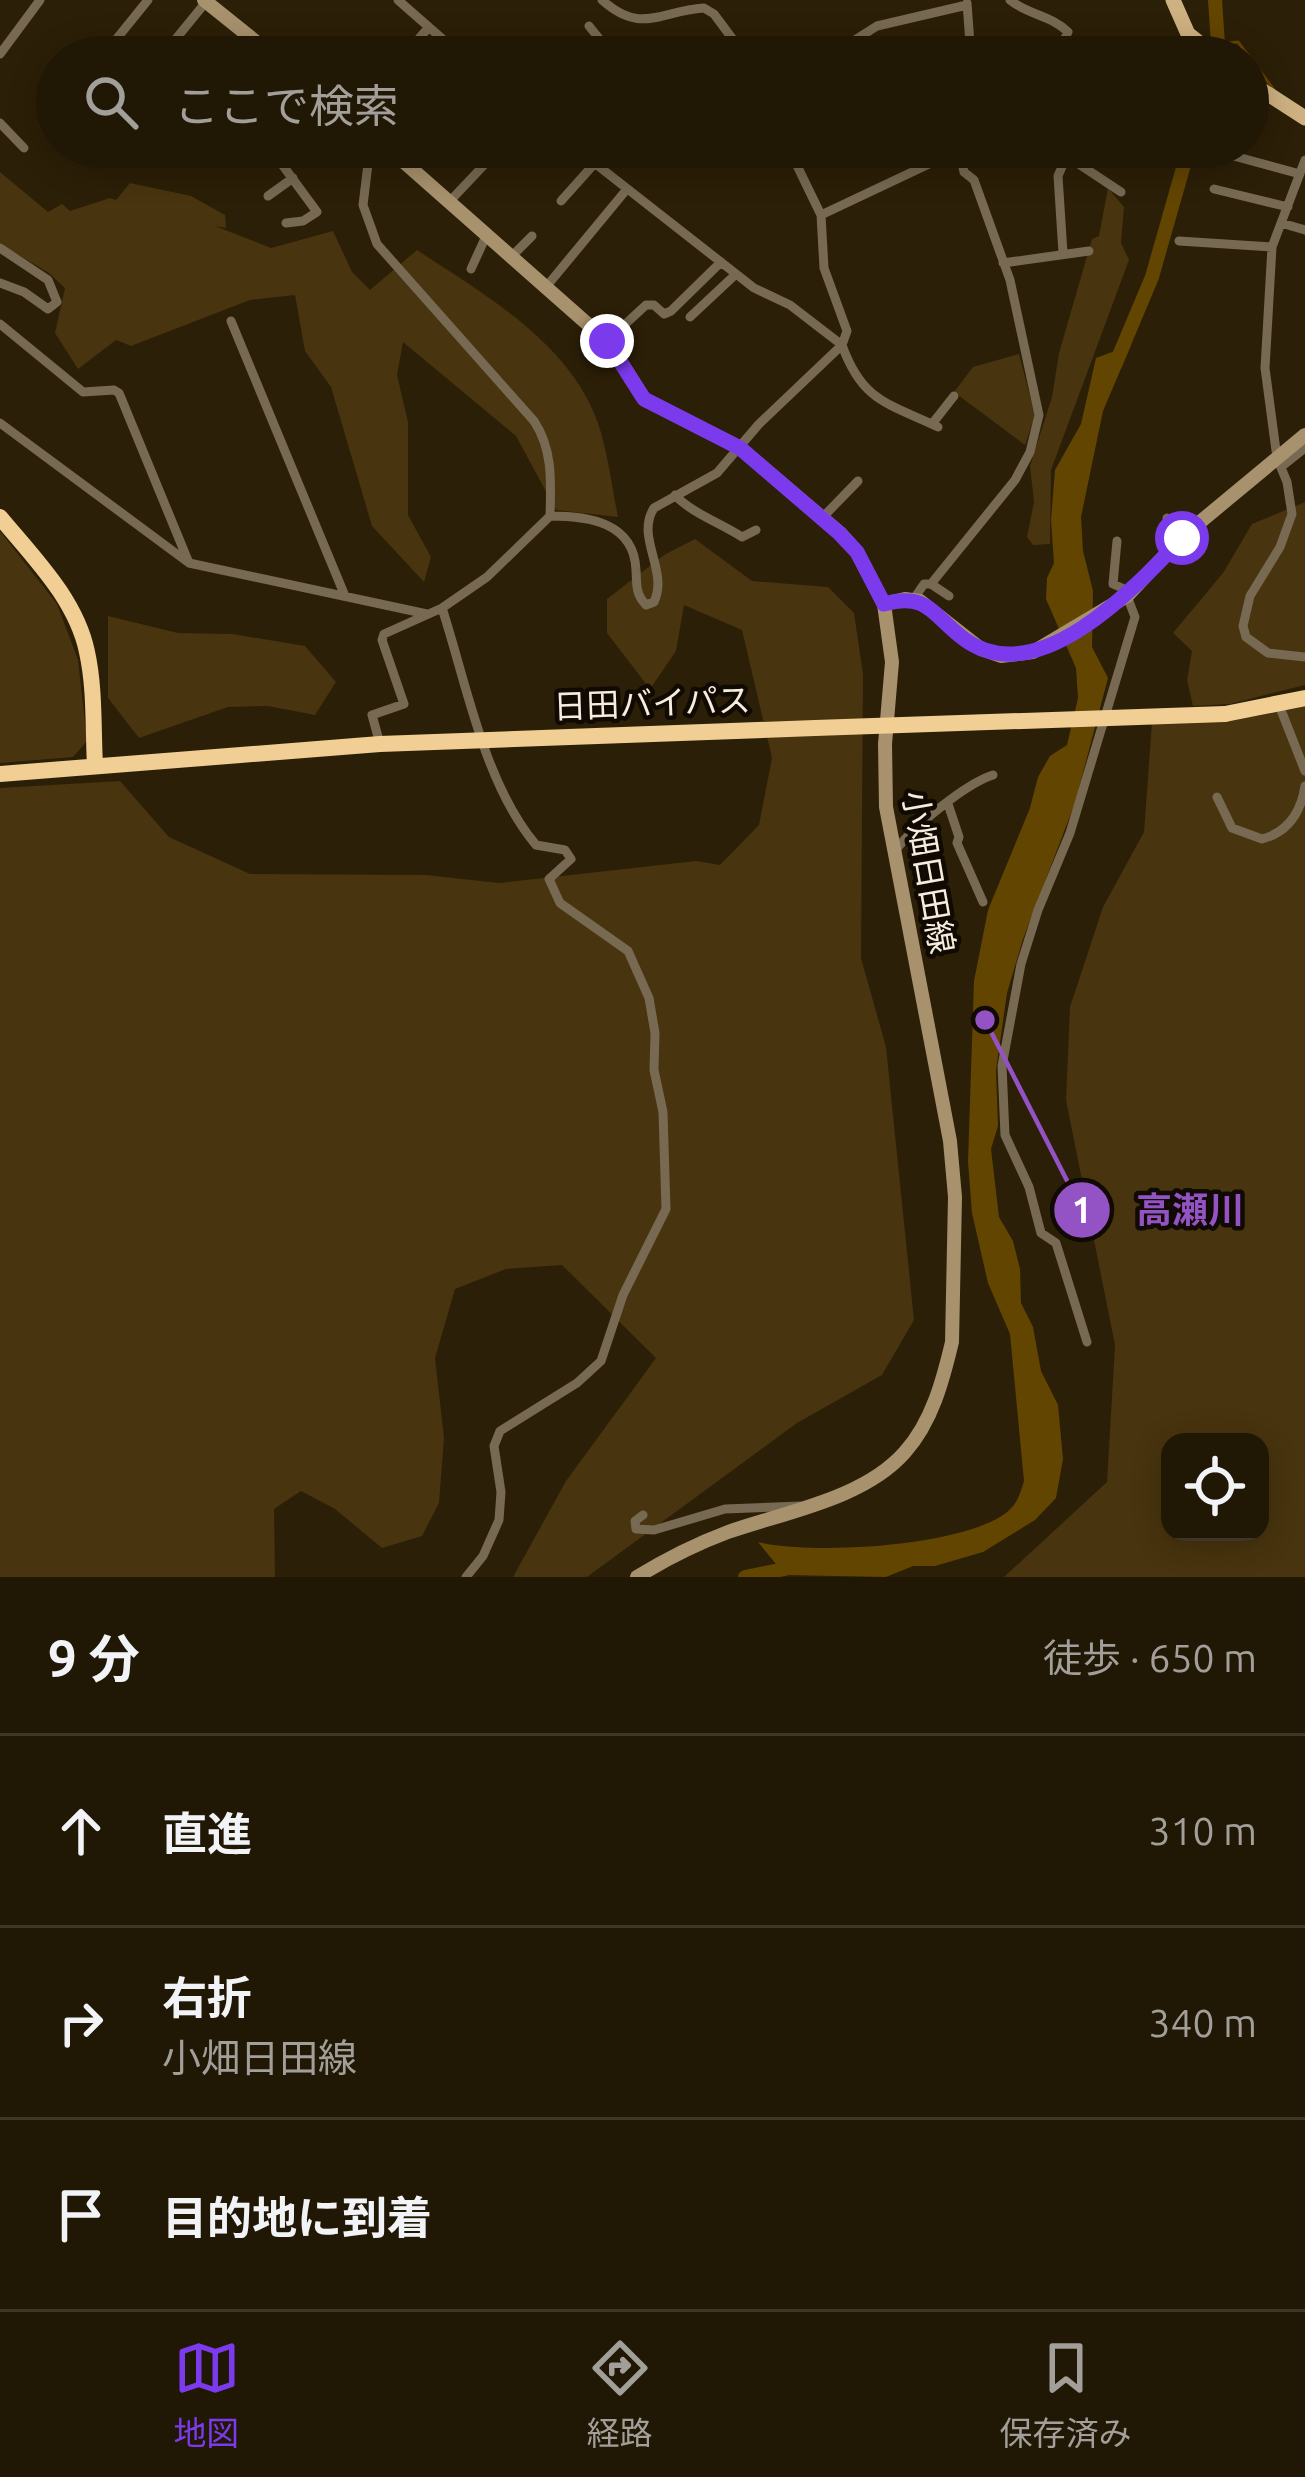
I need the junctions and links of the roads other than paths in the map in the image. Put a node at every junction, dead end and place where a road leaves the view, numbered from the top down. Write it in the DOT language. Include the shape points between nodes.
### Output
graph roads {
  1 [pos="40,0"];
  2 [pos="148,0"];
  3 [pos="398,0"];
  4 [pos="602,0"];
  5 [pos="705,0"];
  6 [pos="1010,0"];
  7 [pos="204,1"];
  8 [pos="1176,2"];
  9 [pos="967,3"];
  10 [pos="589,26"];
  11 [pos="429,27"];
  12 [pos="245,33"];
  13 [pos="119,36"];
  14 [pos="176,36"];
  15 [pos="243,36"];
  16 [pos="249,36"];
  17 [pos="421,36"];
  18 [pos="439,36"];
  19 [pos="597,36"];
  20 [pos="731,36"];
  21 [pos="733,36"];
  22 [pos="862,36"];
  23 [pos="969,36"];
  24 [pos="1066,36"];
  25 [pos="1191,36"];
  26 [pos="0,54"];
  27 [pos="1269,95"];
  28 [pos="1305,118"];
  29 [pos="0,123"];
  30 [pos="23,148"];
  31 [pos="1305,160"];
  32 [pos="1269,166"];
  33 [pos="285,168"];
  34 [pos="368,168"];
  35 [pos="412,168"];
  36 [pos="481,168"];
  37 [pos="590,168"];
  38 [pos="601,168"];
  39 [pos="798,168"];
  40 [pos="919,168"];
  41 [pos="964,168"];
  42 [pos="1061,168"];
  43 [pos="1086,168"];
  44 [pos="1300,174"];
  45 [pos="293,178"];
  46 [pos="627,189"];
  47 [pos="1214,190"];
  48 [pos="1121,191"];
  49 [pos="268,196"];
  50 [pos="450,201"];
  51 [pos="560,201"];
  52 [pos="1288,207"];
  53 [pos="821,214"];
  54 [pos="286,223"];
  55 [pos="1281,224"];
  56 [pos="1305,230"];
  57 [pos="487,234"];
  58 [pos="532,236"];
  59 [pos="1179,241"];
  60 [pos="1272,247"];
  61 [pos="0,248"];
  62 [pos="1089,251"];
  63 [pos="1063,253"];
  64 [pos="512,256"];
  65 [pos="721,262"];
  66 [pos="1003,262"];
  67 [pos="471,269"];
  68 [pos="736,274"];
  69 [pos="0,283"];
  70 [pos="546,287"];
  71 [pos="690,317"];
  72 [pos="231,321"];
  73 [pos="0,324"];
  74 [pos="607,341"];
  75 [pos="842,345"];
  76 [pos="954,396"];
  77 [pos="0,423"];
  78 [pos="1305,435"];
  79 [pos="740,448"];
  80 [pos="1305,448"];
  81 [pos="1279,463"];
  82 [pos="858,481"];
  83 [pos="674,495"];
  84 [pos="550,516"];
  85 [pos="0,517"];
  86 [pos="821,518"];
  87 [pos="1167,518"];
  88 [pos="756,530"];
  89 [pos="1184,535"];
  90 [pos="1117,541"];
  91 [pos="189,563"];
  92 [pos="931,584"];
  93 [pos="1129,594"];
  94 [pos="345,596"];
  95 [pos="949,596"];
  96 [pos="914,600"];
  97 [pos="884,604"];
  98 [pos="442,608"];
  99 [pos="428,614"];
  100 [pos="1305,657"];
  101 [pos="1305,698"];
  102 [pos="1280,705"];
  103 [pos="484,739"];
  104 [pos="380,744"];
  105 [pos="95,766"];
  106 [pos="1305,771"];
  107 [pos="0,774"];
  108 [pos="993,775"];
  109 [pos="1305,786"];
  110 [pos="1216,797"];
  111 [pos="948,804"];
  112 [pos="895,851"];
  113 [pos="983,902"];
  114 [pos="1087,1342"];
  115 [pos="802,1506"];
  116 [pos="643,1515"];
  117 [pos="466,1577"];
  118 [pos="637,1577"];
  1 -- 26 [label="street"];
  2 -- 13 [label="street"];
  3 -- 11 [label="street"];
  4 -- 20 [label="street" via="633,21 704,8"];
  5 -- 21 [label="street"];
  6 -- 24 [label="street" via="1058,22"];
  7 -- 12 [label="main road"];
  7 -- 14 [label="street"];
  8 -- 25 [label="main road"];
  9 -- 22 [label="street"];
  9 -- 23 [label="street"];
  10 -- 19 [label="street"];
  11 -- 17 [label="street"];
  11 -- 18 [label="street"];
  12 -- 15 [label="street"];
  12 -- 16 [label="main road"];
  27 -- 28 [label="main road"];
  29 -- 30 [label="street"];
  31 -- 44 [label="street"];
  32 -- 44 [label="street"];
  33 -- 45 [label="street"];
  34 -- 84 [label="street" via="363,205 377,244 543,434"];
  35 -- 50 [label="main road, 小畑日田線"];
  36 -- 50 [label="street"];
  37 -- 51 [label="street"];
  38 -- 46 [label="street"];
  39 -- 53 [label="street"];
  40 -- 53 [label="street"];
  41 -- 66 [label="street"];
  42 -- 63 [label="street"];
  43 -- 48 [label="street"];
  44 -- 52 [label="street"];
  45 -- 49 [label="street"];
  45 -- 54 [label="street" via="316,212"];
  46 -- 65 [label="street"];
  46 -- 70 [label="street"];
  47 -- 52 [label="street"];
  50 -- 57 [label="main road, 小畑日田線"];
  52 -- 55 [label="street"];
  53 -- 75 [label="street" via="824,268 847,331"];
  55 -- 56 [label="street"];
  55 -- 60 [label="street"];
  57 -- 64 [label="main road, 小畑日田線"];
  57 -- 67 [label="street"];
  58 -- 64 [label="street"];
  59 -- 60 [label="street"];
  60 -- 81 [label="street" via="1264,368"];
  61 -- 69 [label="street" via="48,280 57,302 48,309"];
  62 -- 63 [label="street"];
  63 -- 66 [label="street"];
  64 -- 70 [label="main road, 小畑日田線"];
  65 -- 68 [label="street"];
  65 -- 74 [label="street" via="671,311 646,305"];
  66 -- 92 [label="street" via="1039,415 1026,463"];
  68 -- 71 [label="street"];
  68 -- 75 [label="street"];
  70 -- 74 [label="main road, 小畑日田線"];
  72 -- 94 [label="street"];
  73 -- 91 [label="street" via="83,392 119,393"];
  74 -- 79 [label="main road, 小畑日田線" via="644,399"];
  75 -- 76 [label="street" via="866,391 935,425"];
  75 -- 79 [label="street"];
  77 -- 91 [label="street"];
  78 -- 81 [label="main road"];
  79 -- 83 [label="street" via="717,473"];
  79 -- 86 [label="main road, 小畑日田線"];
  80 -- 81 [label="street"];
  81 -- 89 [label="main road"];
  81 -- 100 [label="street" via="1289,528 1250,596 1243,626 1268,653"];
  82 -- 86 [label="street"];
  83 -- 84 [label="street" via="647,518 659,592 646,605 626,538 594,519"];
  83 -- 88 [label="street" via="742,537"];
  84 -- 98 [label="street"];
  85 -- 105 [label="highway" via="80,628"];
  86 -- 97 [label="main road, 小畑日田線" via="857,552"];
  87 -- 89 [label="street"];
  89 -- 93 [label="main road"];
  90 -- 93 [label="street" via="1112,584"];
  91 -- 94 [label="street"];
  92 -- 95 [label="street"];
  92 -- 96 [label="street"];
  93 -- 96 [label="main road" via="1033,652 1001,656"];
  93 -- 114 [label="street" via="1135,617 1021,964 1002,1066 1005,1135 1041,1233 1056,1244"];
  94 -- 99 [label="street"];
  96 -- 97 [label="main road"];
  97 -- 112 [label="main road, 小畑日田線" via="892,662 886,807"];
  98 -- 99 [label="street"];
  98 -- 103 [label="street"];
  99 -- 104 [label="street" via="384,634 404,704 372,715"];
  101 -- 102 [label="highway, 日田バイパス"];
  102 -- 103 [label="highway, 日田バイパス, bridge" via="1225,714"];
  102 -- 106 [label="street"];
  103 -- 104 [label="highway, 日田バイパス"];
  103 -- 117 [label="street" via="522,830 571,859 549,879 560,903 628,951 649,998 667,1209 623,1295 601,1361 500,1431 499,1520"];
  104 -- 105 [label="highway, 日田バイパス"];
  105 -- 107 [label="highway, 日田バイパス"];
  108 -- 111 [label="street"];
  109 -- 110 [label="street" via="1286,828 1262,839 1232,828"];
  111 -- 112 [label="street" via="912,827"];
  111 -- 113 [label="street"];
  112 -- 115 [label="main road, 小畑日田線" via="950,1142 952,1342 932,1409 906,1452 872,1479"];
  115 -- 116 [label="street" via="725,1509 636,1529"];
  115 -- 118 [label="main road, 小畑日田線" via="685,1549"];
}
